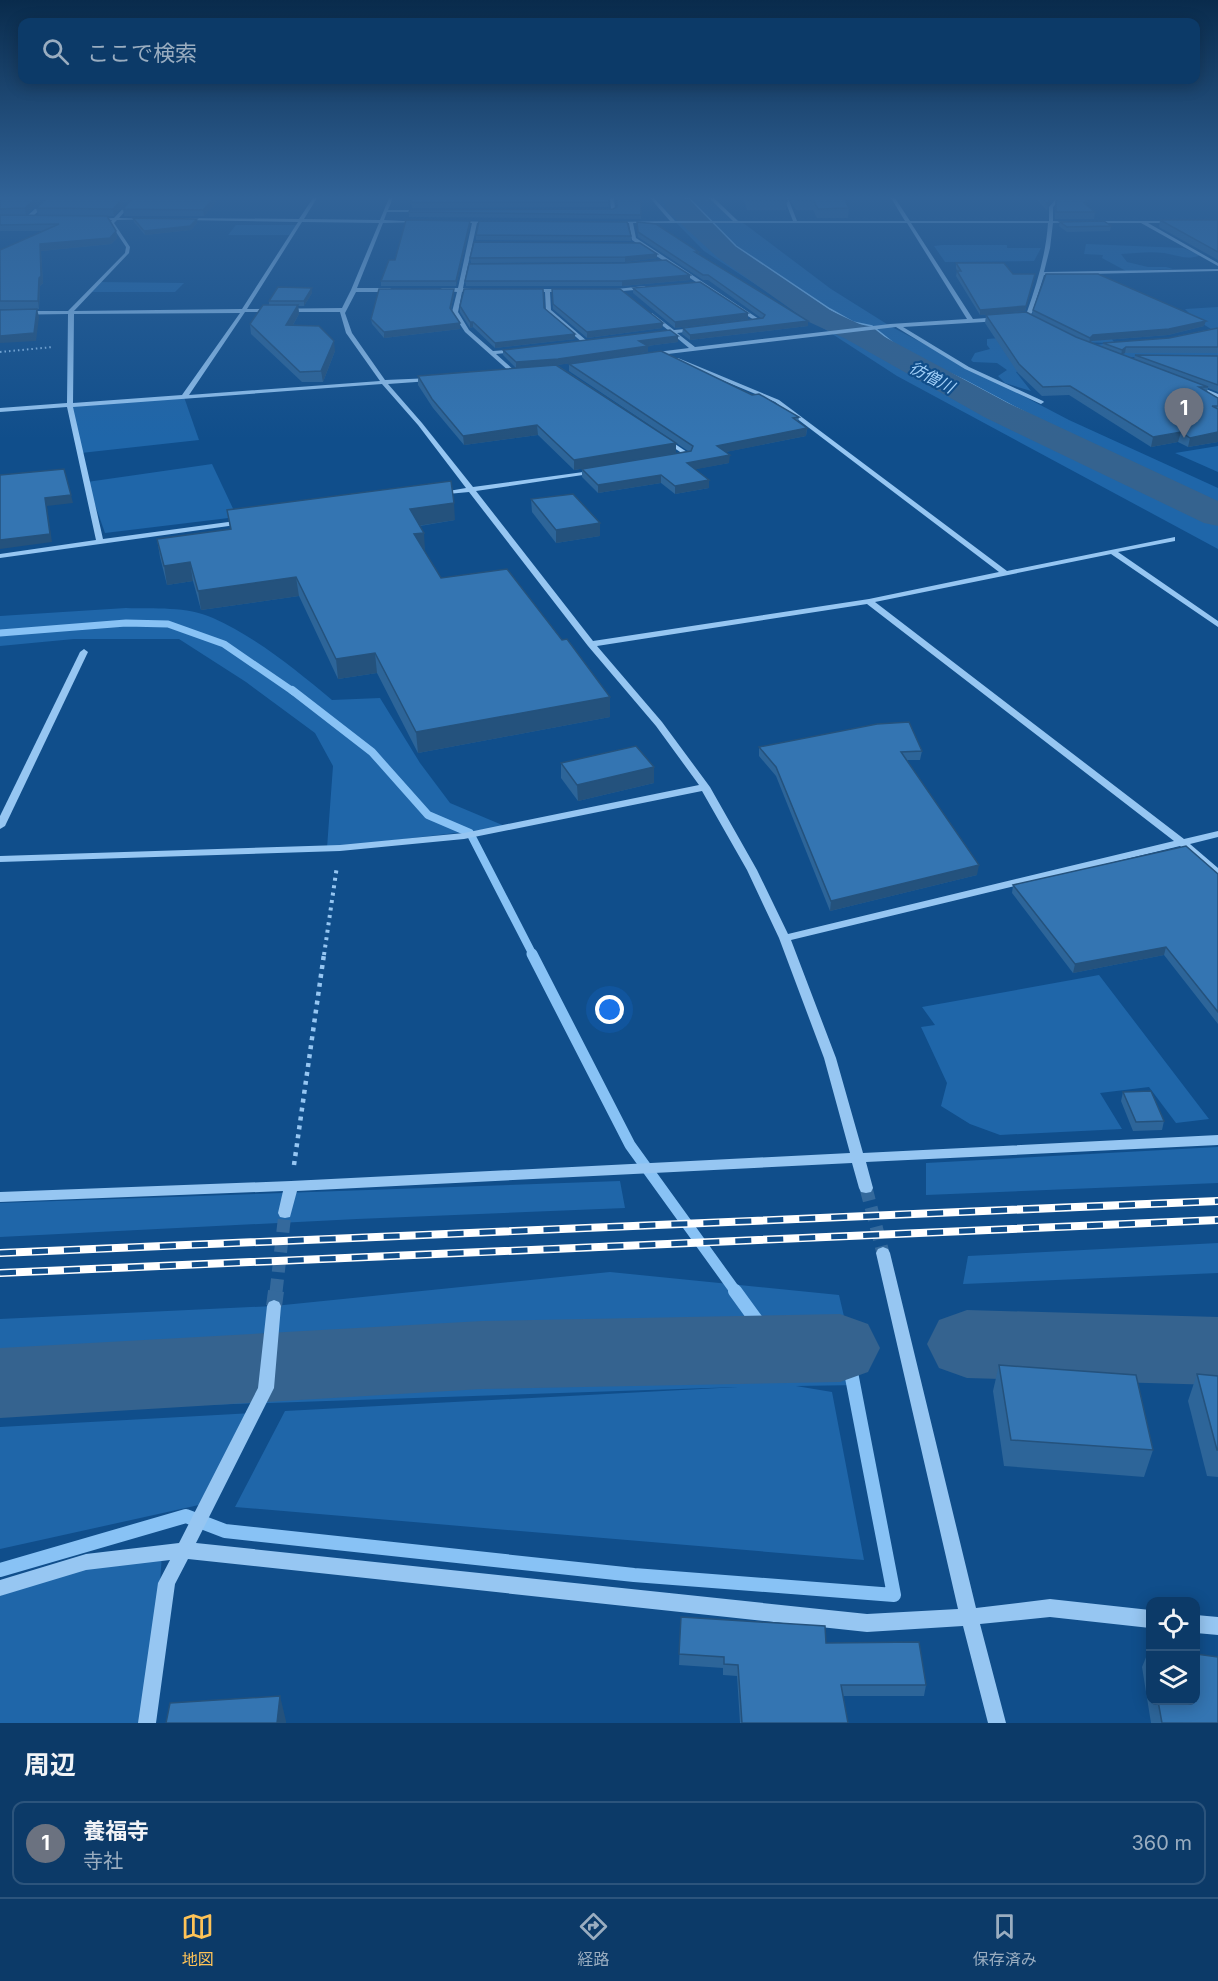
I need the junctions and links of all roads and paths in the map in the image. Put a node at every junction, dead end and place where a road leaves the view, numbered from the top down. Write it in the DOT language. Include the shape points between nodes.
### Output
graph roads {
  1 [pos="102,278"];
  2 [pos="264,278"];
  3 [pos="359,278"];
  4 [pos="463,278"];
  5 [pos="696,278"];
  6 [pos="944,278"];
  7 [pos="1041,278"];
  8 [pos="704,283"];
  9 [pos="692,284"];
  10 [pos="657,287"];
  11 [pos="354,290"];
  12 [pos="402,290"];
  13 [pos="438,290"];
  14 [pos="461,290"];
  15 [pos="483,290"];
  16 [pos="526,290"];
  17 [pos="547,290"];
  18 [pos="568,290"];
  19 [pos="600,290"];
  20 [pos="622,290"];
  21 [pos="630,297"];
  22 [pos="244,310"];
  23 [pos="344,310"];
  24 [pos="71,311"];
  25 [pos="646,311"];
  26 [pos="0,313"];
  27 [pos="1026,316"];
  28 [pos="1015,318"];
  29 [pos="1004,319"];
  30 [pos="971,321"];
  31 [pos="1036,322"];
  32 [pos="737,324"];
  33 [pos="894,326"];
  34 [pos="704,328"];
  35 [pos="1218,330"];
  36 [pos="672,332"];
  37 [pos="650,334"];
  38 [pos="1172,338"];
  39 [pos="596,340"];
  40 [pos="585,342"];
  41 [pos="573,343"];
  42 [pos="71,346"];
  43 [pos="693,348"];
  44 [pos="526,349"];
  45 [pos="0,352"];
  46 [pos="491,353"];
  47 [pos="659,353"];
  48 [pos="648,354"];
  49 [pos="513,372"];
  50 [pos="524,372"];
  51 [pos="501,374"];
  52 [pos="442,378"];
  53 [pos="384,383"];
  54 [pos="1185,383"];
  55 [pos="1218,396"];
  56 [pos="184,397"];
  57 [pos="1041,402"];
  58 [pos="70,405"];
  59 [pos="0,410"];
  60 [pos="658,435"];
  61 [pos="677,457"];
  62 [pos="608,470"];
  63 [pos="470,490"];
  64 [pos="435,495"];
  65 [pos="250,521"];
  66 [pos="1172,539"];
  67 [pos="100,542"];
  68 [pos="1113,552"];
  69 [pos="0,556"];
  70 [pos="1005,573"];
  71 [pos="869,601"];
  72 [pos="1218,625"];
  73 [pos="591,644"];
  74 [pos="84,652"];
  75 [pos="705,787"];
  76 [pos="0,826"];
  77 [pos="1218,834"];
  78 [pos="1183,843"];
  79 [pos="340,848"];
  80 [pos="0,859"];
  81 [pos="1218,873"];
  82 [pos="784,938"];
  83 [pos="1218,1140"];
  84 [pos="856,1158"];
  85 [pos="291,1186"];
  86 [pos="866,1188"];
  87 [pos="0,1197"];
  88 [pos="285,1213"];
  89 [pos="883,1253"];
  90 [pos="274,1306"];
  91 [pos="184,1550"];
  92 [pos="0,1588"];
  93 [pos="969,1617"];
  94 [pos="1146,1619"];
  95 [pos="1200,1624"];
  96 [pos="1218,1626"];
  97 [pos="147,1723"];
  98 [pos="997,1723"];
  1 -- 24 [label="street"];
  2 -- 22 [label="street"];
  3 -- 11 [label="street"];
  4 -- 14 [label="street"];
  5 -- 8 [label="street"];
  6 -- 30 [label="street"];
  7 -- 27 [label="street"];
  8 -- 9 [label="street"];
  8 -- 32 [label="street" via="759,321"];
  10 -- 20 [label="street"];
  11 -- 12 [label="street"];
  11 -- 23 [label="street"];
  13 -- 14 [label="street"];
  14 -- 15 [label="street"];
  14 -- 46 [label="street" via="455,312 467,331"];
  16 -- 17 [label="street"];
  17 -- 18 [label="street"];
  17 -- 40 [label="street" via="548,310"];
  19 -- 20 [label="street"];
  20 -- 21 [label="street"];
  22 -- 23 [label="street"];
  22 -- 24 [label="street"];
  22 -- 56 [label="street"];
  23 -- 53 [label="street" via="349,333"];
  24 -- 26 [label="street"];
  24 -- 42 [label="street"];
  25 -- 36 [label="street"];
  27 -- 28 [label="street"];
  27 -- 31 [label="street"];
  29 -- 30 [label="street"];
  30 -- 33 [label="street"];
  33 -- 43 [label="street"];
  33 -- 57 [label="street" via="967,368"];
  34 -- 36 [label="street"];
  35 -- 38 [label="street"];
  36 -- 37 [label="street"];
  36 -- 43 [label="street"];
  39 -- 40 [label="street"];
  40 -- 41 [label="street"];
  42 -- 45 [label="path"];
  42 -- 58 [label="street"];
  43 -- 47 [label="street"];
  44 -- 46 [label="street"];
  46 -- 49 [label="street"];
  47 -- 48 [label="street"];
  47 -- 70 [label="street" via="777,401"];
  49 -- 50 [label="street"];
  49 -- 51 [label="street"];
  52 -- 53 [label="street"];
  53 -- 56 [label="street"];
  53 -- 63 [label="street"];
  54 -- 55 [label="street"];
  56 -- 58 [label="street"];
  58 -- 59 [label="street"];
  58 -- 67 [label="street"];
  60 -- 61 [label="street" via="688,455"];
  62 -- 63 [label="street"];
  63 -- 64 [label="street"];
  63 -- 73 [label="street"];
  65 -- 67 [label="street"];
  66 -- 68 [label="street"];
  67 -- 69 [label="street"];
  68 -- 70 [label="street"];
  68 -- 72 [label="street"];
  70 -- 71 [label="street"];
  71 -- 73 [label="street"];
  71 -- 78 [label="street"];
  73 -- 75 [label="street" via="659,724"];
  74 -- 76 [label="street"];
  75 -- 79 [label="street" via="464,836"];
  75 -- 82 [label="street" via="752,870"];
  77 -- 78 [label="street"];
  78 -- 81 [label="street"];
  78 -- 82 [label="street"];
  79 -- 80 [label="street"];
  79 -- 85 [label="path"];
  82 -- 84 [label="street" via="830,1058"];
  83 -- 84 [label="street"];
  84 -- 85 [label="street"];
  84 -- 86 [label="street"];
  85 -- 87 [label="street"];
  85 -- 88 [label="street"];
  89 -- 93 [label="street"];
  90 -- 91 [label="street" via="266,1388"];
  91 -- 92 [label="street" via="86,1562"];
  91 -- 93 [label="street" via="867,1623"];
  91 -- 97 [label="street" via="167,1583"];
  93 -- 94 [label="street" via="1050,1608"];
  93 -- 98 [label="street"];
  95 -- 96 [label="street"];
}
